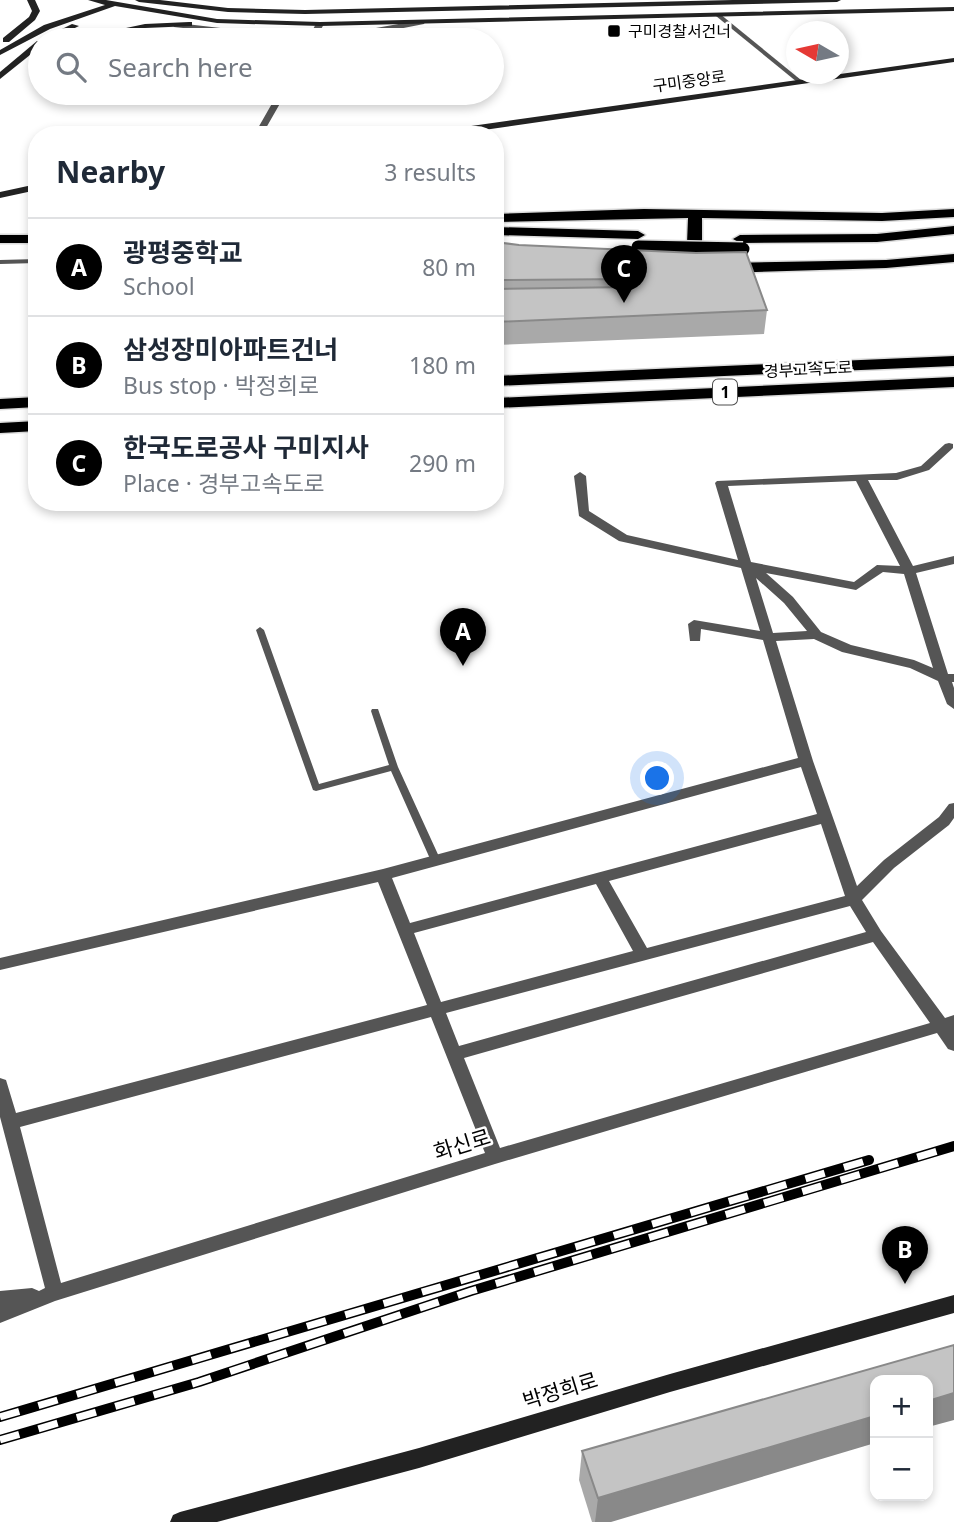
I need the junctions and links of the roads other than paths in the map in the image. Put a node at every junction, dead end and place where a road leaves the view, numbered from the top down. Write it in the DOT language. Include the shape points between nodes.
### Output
graph roads {
  1 [pos="31,0"];
  2 [pos="92,0"];
  3 [pos="139,0"];
  4 [pos="413,0"];
  5 [pos="837,0"];
  6 [pos="769,1"];
  7 [pos="129,2"];
  8 [pos="540,4"];
  9 [pos="113,5"];
  10 [pos="635,5"];
  11 [pos="501,9"];
  12 [pos="954,9"];
  13 [pos="406,11"];
  14 [pos="718,15"];
  15 [pos="639,17"];
  16 [pos="421,22"];
  17 [pos="249,23"];
  18 [pos="177,24"];
  19 [pos="320,24"];
  20 [pos="355,24"];
  21 [pos="45,28"];
  22 [pos="72,28"];
  23 [pos="135,28"];
  24 [pos="208,28"];
  25 [pos="318,28"];
  26 [pos="387,28"];
  27 [pos="28,38"];
  28 [pos="0,44"];
  29 [pos="0,53"];
  30 [pos="28,53"];
  31 [pos="28,59"];
  32 [pos="954,60"];
  33 [pos="786,70"];
  34 [pos="849,74"];
  35 [pos="0,76"];
  36 [pos="786,83"];
  37 [pos="275,105"];
  38 [pos="263,126"];
  39 [pos="491,126"];
  40 [pos="28,189"];
  41 [pos="0,195"];
  42 [pos="954,213"];
  43 [pos="695,215"];
  44 [pos="504,218"];
  45 [pos="0,227"];
  46 [pos="28,228"];
  47 [pos="954,230"];
  48 [pos="504,232"];
  49 [pos="0,239"];
  50 [pos="28,239"];
  51 [pos="638,241"];
  52 [pos="504,243"];
  53 [pos="742,244"];
  54 [pos="954,244"];
  55 [pos="954,258"];
  56 [pos="28,261"];
  57 [pos="0,262"];
  58 [pos="954,360"];
  59 [pos="504,382"];
  60 [pos="954,382"];
  61 [pos="28,402"];
  62 [pos="504,403"];
  63 [pos="0,404"];
  64 [pos="28,426"];
  65 [pos="0,428"];
  66 [pos="949,446"];
  67 [pos="580,476"];
  68 [pos="860,477"];
  69 [pos="954,560"];
  70 [pos="745,565"];
  71 [pos="909,572"];
  72 [pos="260,630"];
  73 [pos="816,635"];
  74 [pos="768,637"];
  75 [pos="695,638"];
  76 [pos="948,678"];
  77 [pos="954,704"];
  78 [pos="375,710"];
  79 [pos="806,761"];
  80 [pos="394,767"];
  81 [pos="954,808"];
  82 [pos="824,818"];
  83 [pos="436,862"];
  84 [pos="383,875"];
  85 [pos="600,878"];
  86 [pos="854,899"];
  87 [pos="404,930"];
  88 [pos="876,935"];
  89 [pos="643,955"];
  90 [pos="0,964"];
  91 [pos="436,1010"];
  92 [pos="954,1014"];
  93 [pos="947,1025"];
  94 [pos="954,1044"];
  95 [pos="454,1054"];
  96 [pos="0,1085"];
  97 [pos="12,1122"];
  98 [pos="495,1157"];
  99 [pos="55,1293"];
  100 [pos="0,1300"];
  101 [pos="954,1304"];
  102 [pos="0,1314"];
  103 [pos="180,1522"];
  1 -- 28 [label="main road" via="36,11 32,18"];
  2 -- 9 [label="main road"];
  3 -- 13 [label="main road" via="264,12"];
  4 -- 11 [label="main road"];
  4 -- 13 [label="main road"];
  5 -- 6 [label="main road"];
  6 -- 10 [label="main road"];
  7 -- 9 [label="main road"];
  7 -- 17 [label="main road" via="217,21"];
  7 -- 22 [label="main road"];
  8 -- 10 [label="main road"];
  8 -- 11 [label="main road"];
  9 -- 21 [label="main road"];
  10 -- 15 [label="main road"];
  11 -- 13 [label="main road"];
  12 -- 14 [label="main road"];
  13 -- 20 [label="main road"];
  14 -- 15 [label="main road"];
  14 -- 33 [label="lane"];
  15 -- 16 [label="main road"];
  16 -- 20 [label="main road"];
  16 -- 26 [label="street"];
  17 -- 18 [label="main road"];
  17 -- 19 [label="main road"];
  18 -- 23 [label="main road"];
  18 -- 24 [label="street"];
  19 -- 20 [label="main road"];
  19 -- 25 [label="street"];
  27 -- 29 [label="main road"];
  30 -- 35 [label="main road"];
  31 -- 35 [label="main road"];
  32 -- 34 [label="main road, 구미중앙로"];
  36 -- 39 [label="main road, 구미중앙로"];
  37 -- 38 [label="street"];
  40 -- 41 [label="main road"];
  42 -- 43 [label="highway"];
  43 -- 44 [label="highway"];
  43 -- 55 [label="highway" via="688,269"];
  45 -- 46 [label="highway"];
  47 -- 53 [label="highway"];
  48 -- 51 [label="highway"];
  49 -- 50 [label="highway"];
  51 -- 52 [label="highway"];
  51 -- 53 [label="highway, bridge"];
  53 -- 54 [label="highway" via="901,248"];
  56 -- 57 [label="lane"];
  58 -- 59 [label="highway, 경부고속도로 / 1"];
  60 -- 62 [label="highway, 경부고속도로 / 1"];
  61 -- 63 [label="highway"];
  64 -- 65 [label="highway"];
  66 -- 68 [label="street" via="925,468 897,476"];
  67 -- 70 [label="street" via="583,513 623,538"];
  68 -- 70 [label="street" via="721,483"];
  68 -- 71 [label="street"];
  69 -- 71 [label="street"];
  70 -- 71 [label="street" via="856,586 881,568"];
  70 -- 73 [label="street" via="775,586"];
  70 -- 74 [label="street"];
  71 -- 76 [label="street"];
  72 -- 80 [label="lane" via="316,788"];
  73 -- 74 [label="street"];
  73 -- 76 [label="street" via="847,649 914,664"];
  74 -- 75 [label="street" via="694,624"];
  74 -- 79 [label="street"];
  76 -- 77 [label="street"];
  78 -- 80 [label="lane"];
  79 -- 82 [label="street"];
  79 -- 83 [label="street"];
  80 -- 83 [label="lane"];
  81 -- 86 [label="street"];
  82 -- 85 [label="street"];
  82 -- 86 [label="street"];
  83 -- 84 [label="street"];
  84 -- 87 [label="street"];
  84 -- 90 [label="street"];
  85 -- 87 [label="street"];
  85 -- 89 [label="street"];
  86 -- 88 [label="street"];
  86 -- 89 [label="street"];
  87 -- 91 [label="street"];
  88 -- 93 [label="street"];
  88 -- 95 [label="street"];
  89 -- 91 [label="street"];
  91 -- 95 [label="street"];
  91 -- 97 [label="street"];
  92 -- 93 [label="street"];
  93 -- 94 [label="street"];
  93 -- 98 [label="street, 화신로"];
  95 -- 98 [label="street"];
  96 -- 97 [label="street"];
  97 -- 99 [label="street"];
  98 -- 99 [label="street, 화신로"];
  99 -- 100 [label="street"];
  99 -- 102 [label="street, 화신로"];
  101 -- 103 [label="main road, 박정희로"];
}
